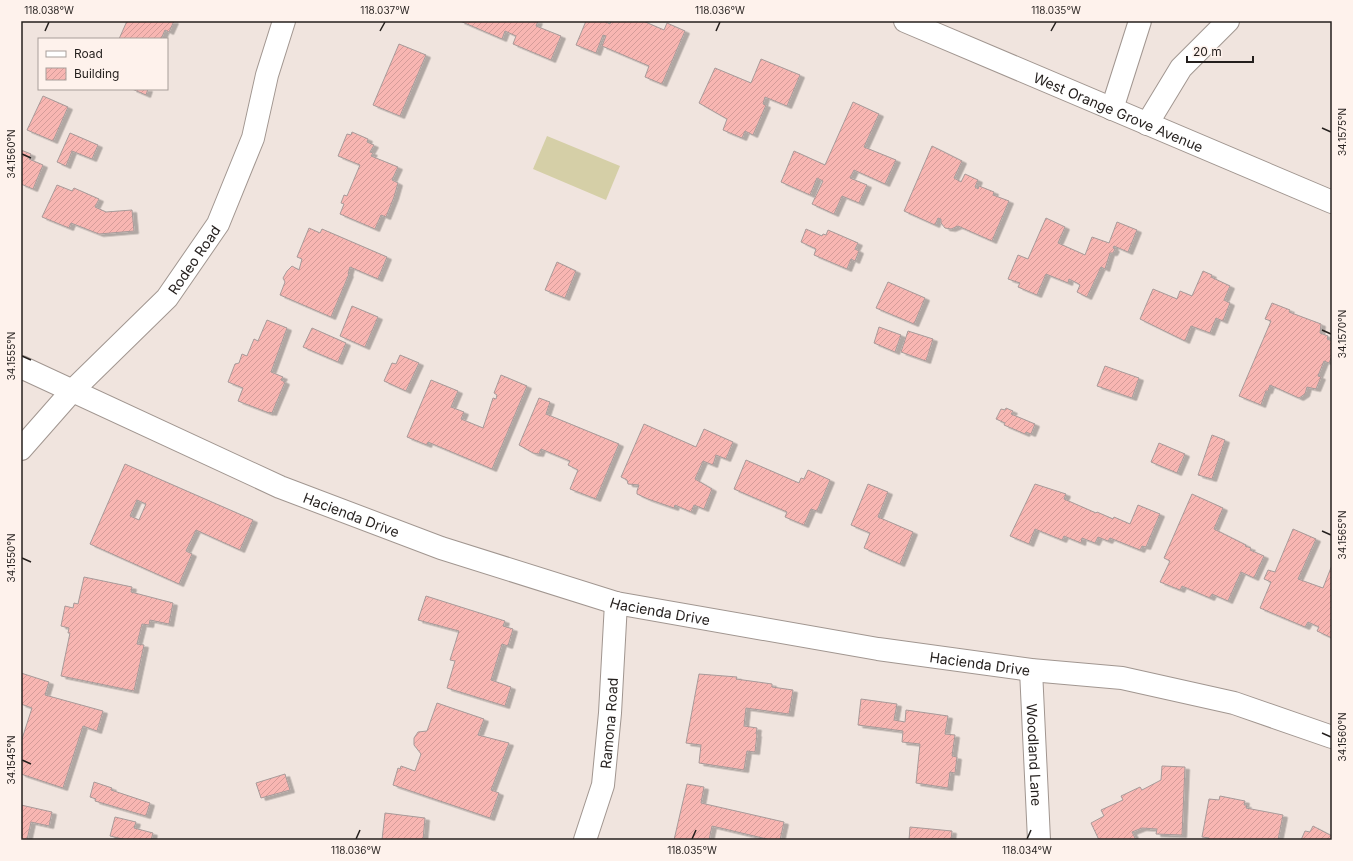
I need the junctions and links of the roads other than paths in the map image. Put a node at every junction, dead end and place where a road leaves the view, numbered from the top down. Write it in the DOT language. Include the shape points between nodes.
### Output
graph roads {
  1 [pos="284,21"];
  2 [pos="905,21"];
  3 [pos="1140,21"];
  4 [pos="1228,21"];
  5 [pos="1112,109"];
  6 [pos="1147,124"];
  7 [pos="1332,202"];
  8 [pos="21,367"];
  9 [pos="72,391"];
  10 [pos="21,449"];
  11 [pos="616,603"];
  12 [pos="1031,670"];
  13 [pos="1332,737"];
  14 [pos="585,840"];
  15 [pos="1039,840"];
  1 -- 9 [label="street, Rodeo Road" via="267,75 253,138 218,224 168,298"];
  2 -- 5 [label="street, West Orange Grove Avenue"];
  3 -- 5 [label="street"];
  4 -- 6 [label="street" via="1181,68"];
  5 -- 6 [label="street, West Orange Grove Avenue"];
  6 -- 7 [label="street, West Orange Grove Avenue"];
  8 -- 9 [label="street, Hacienda Drive"];
  9 -- 10 [label="street, Rodeo Road"];
  9 -- 11 [label="street, Hacienda Drive" via="280,487 441,548"];
  11 -- 12 [label="street, Hacienda Drive" via="878,649"];
  11 -- 14 [label="street, Ramona Road" via="603,785"];
  12 -- 13 [label="street, Hacienda Drive" via="1122,678 1226,701"];
  12 -- 15 [label="street, Woodland Lane"];
}
